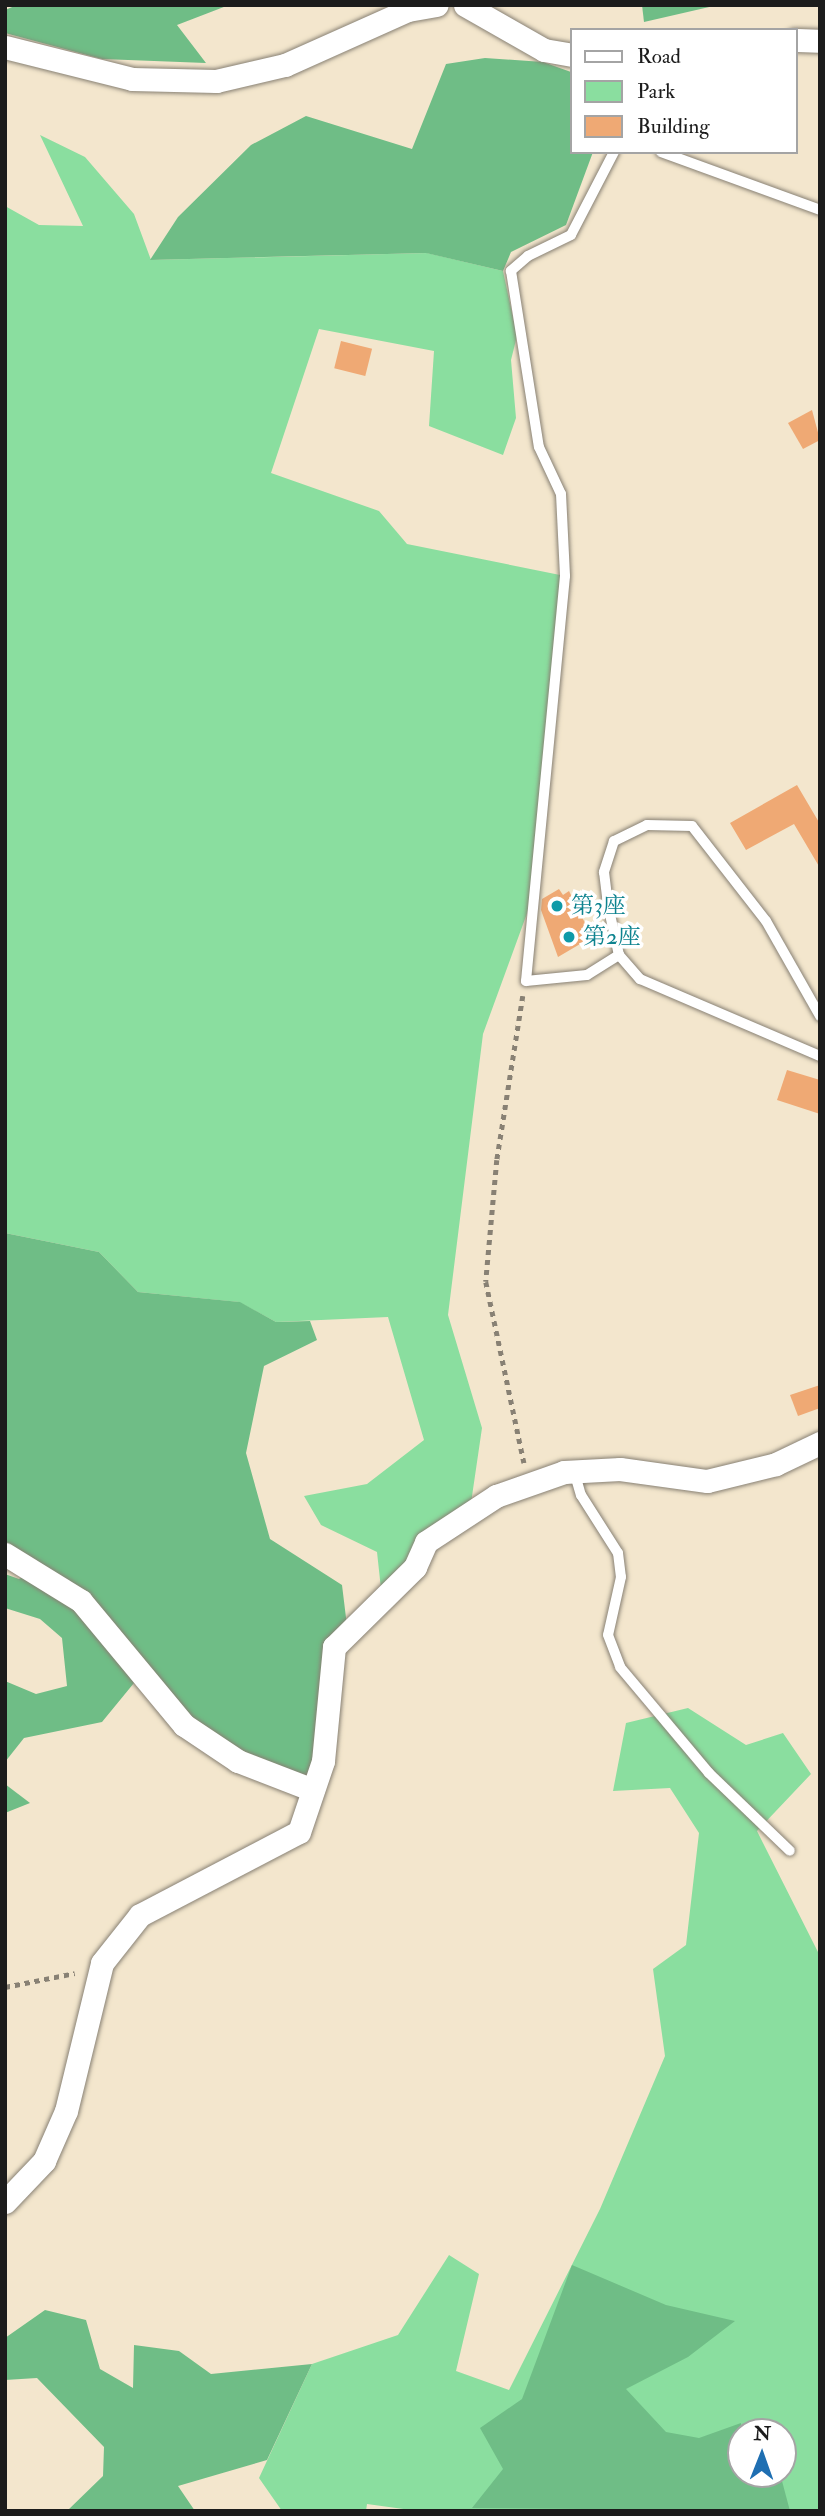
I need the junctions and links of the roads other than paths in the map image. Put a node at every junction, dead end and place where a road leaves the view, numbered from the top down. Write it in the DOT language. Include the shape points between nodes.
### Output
graph roads {
  1 [pos="437,5"];
  2 [pos="465,5"];
  3 [pos="797,40"];
  4 [pos="820,41"];
  5 [pos="5,47"];
  6 [pos="570,55"];
  7 [pos="613,154"];
  8 [pos="667,154"];
  9 [pos="820,210"];
  10 [pos="619,955"];
  11 [pos="820,1016"];
  12 [pos="820,1056"];
  13 [pos="820,1443"];
  14 [pos="574,1471"];
  15 [pos="5,1554"];
  16 [pos="313,1790"];
  17 [pos="790,1851"];
  18 [pos="5,2202"];
  1 -- 5 [label="street" via="408,10 285,65 216,81 132,79"];
  2 -- 6 [label="street" via="544,50"];
  3 -- 4 [label="street"];
  7 -- 10 [label="lane" via="571,235 528,256 511,271 539,447 561,494 565,576 526,981 587,975"];
  8 -- 9 [label="lane"];
  10 -- 11 [label="lane" via="604,872 614,841 646,825 692,826 766,921"];
  10 -- 12 [label="lane" via="640,979"];
  13 -- 14 [label="street" via="776,1464 707,1481"];
  14 -- 16 [label="street" via="496,1496 426,1542 415,1567 334,1647 323,1760"];
  14 -- 17 [label="lane" via="581,1495 618,1553 621,1577 608,1635 620,1667 709,1773"];
  15 -- 16 [label="street" via="81,1601 184,1725 238,1761"];
  16 -- 18 [label="street" via="299,1832 140,1915 100,1968 66,2111 44,2161"];
}
